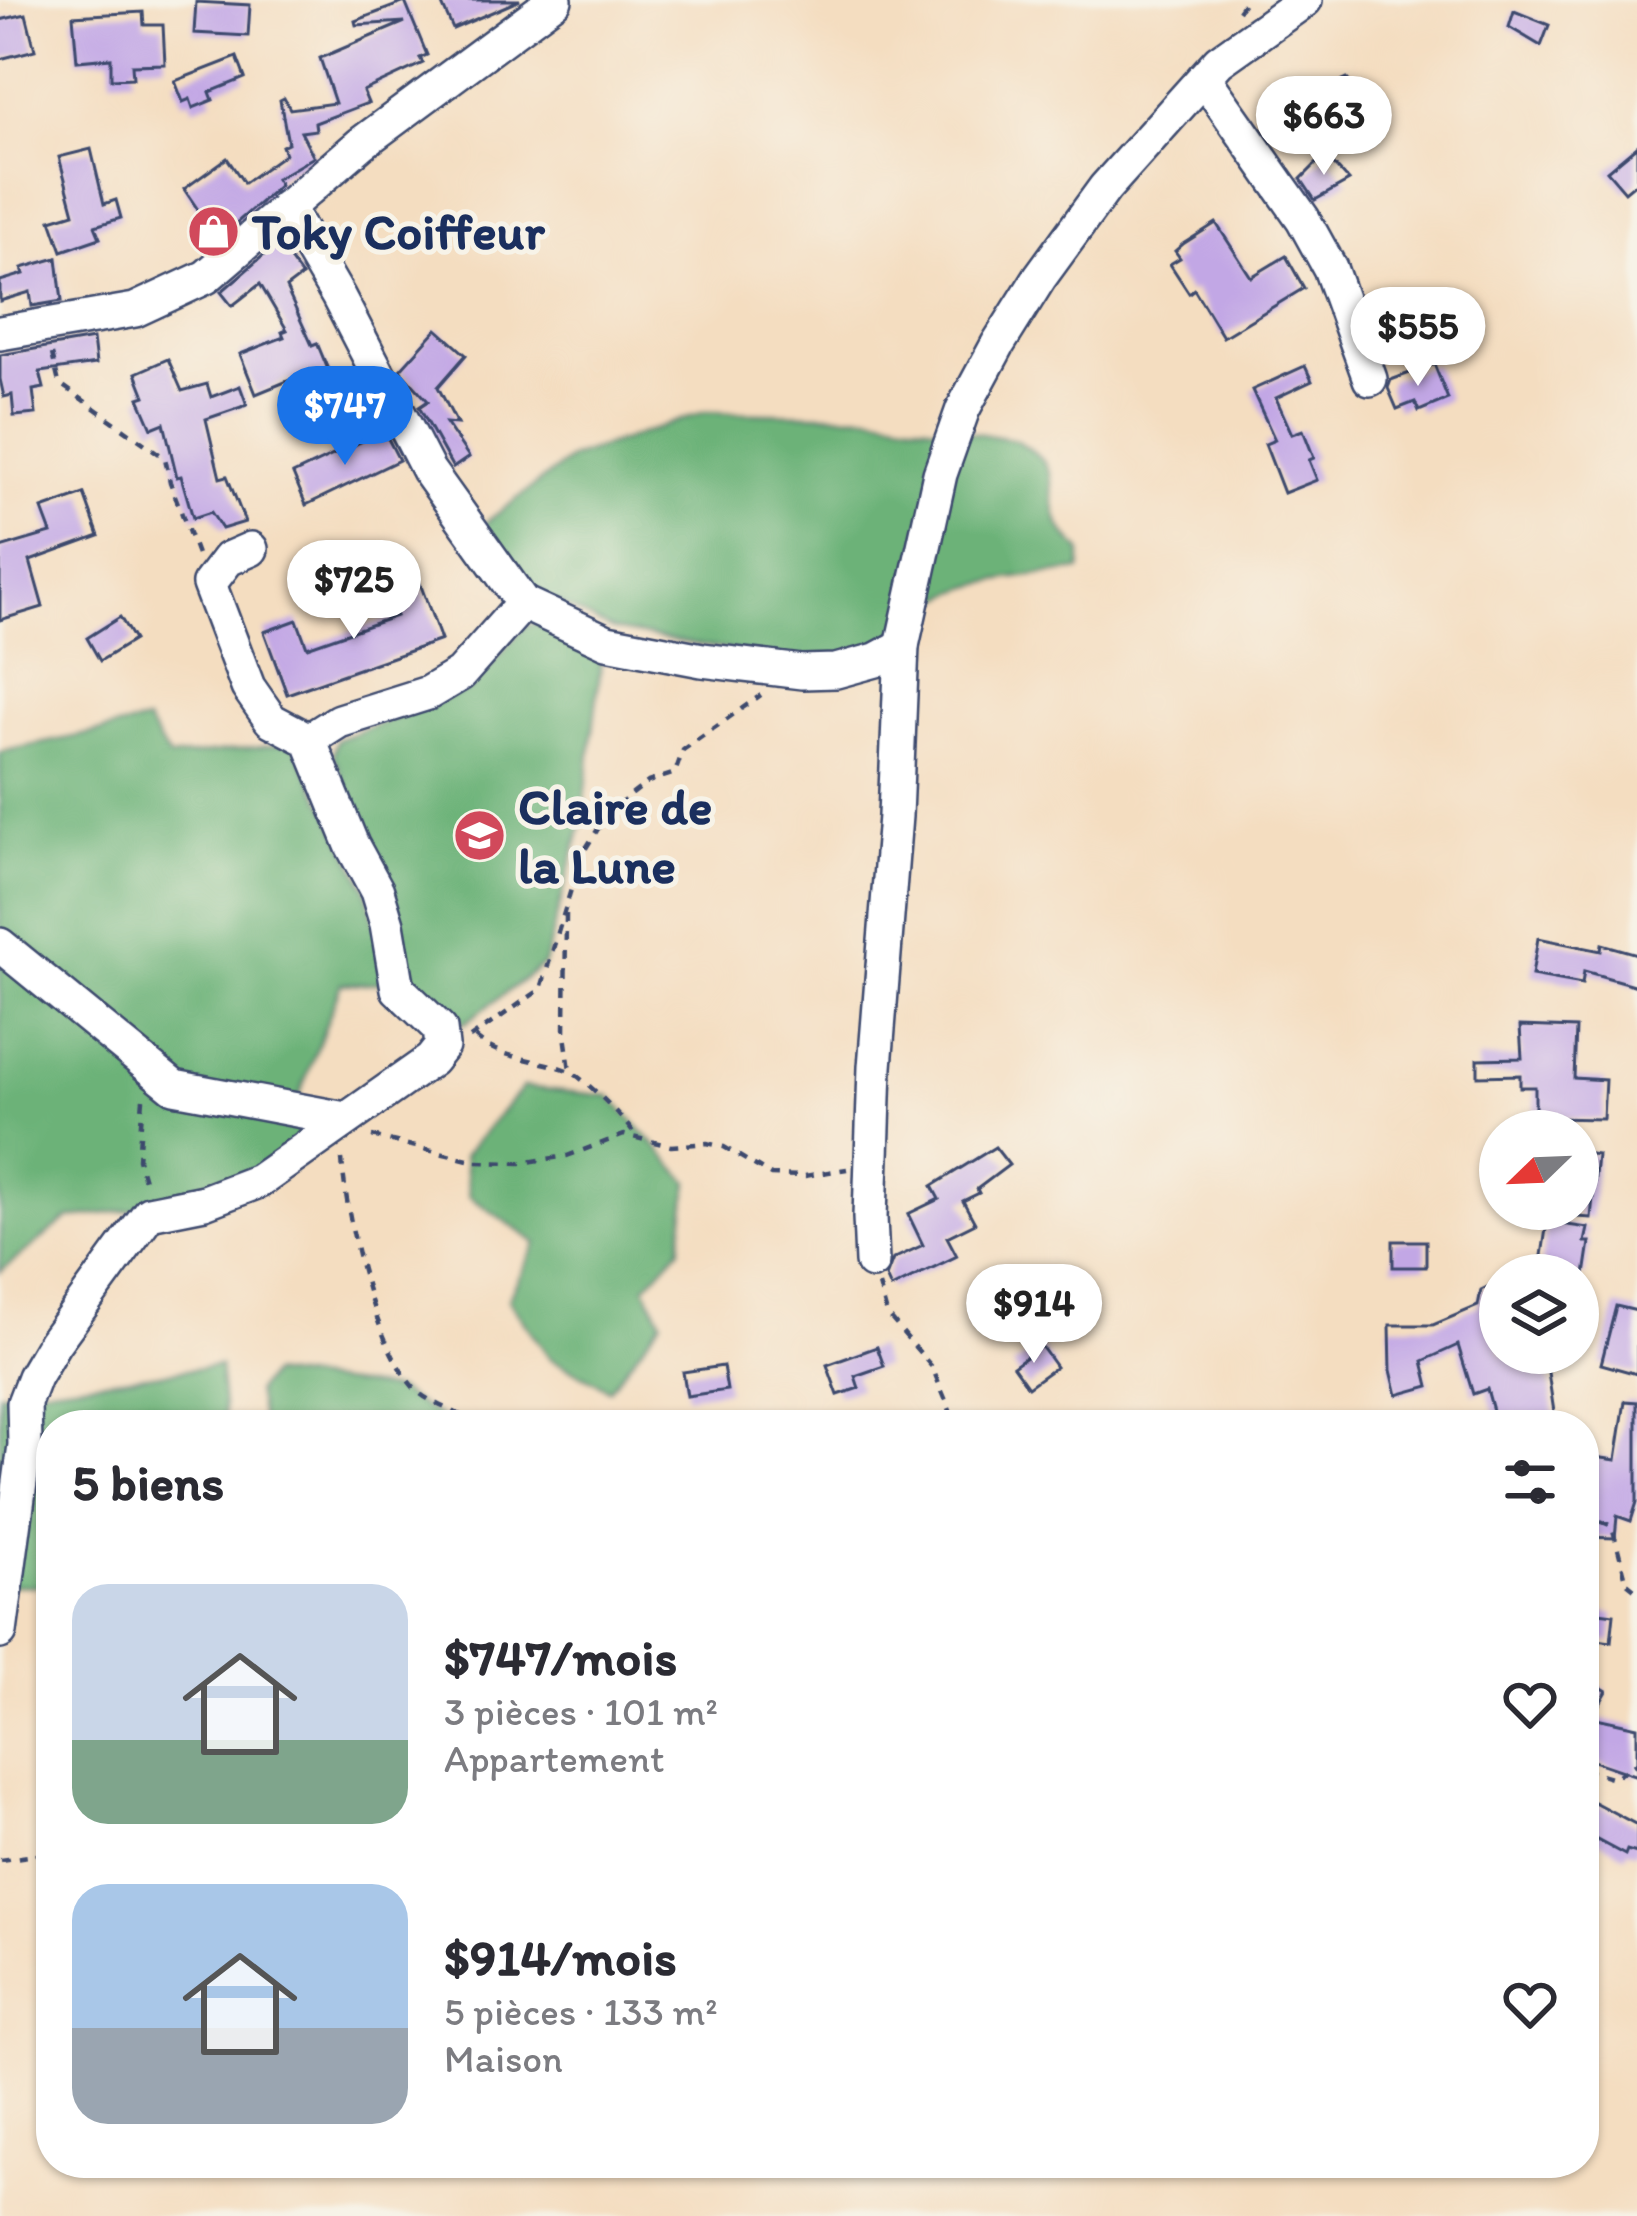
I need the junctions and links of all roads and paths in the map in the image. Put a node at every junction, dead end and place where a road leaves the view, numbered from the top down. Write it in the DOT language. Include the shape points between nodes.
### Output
graph roads {
  1 [pos="556,0"];
  2 [pos="1305,0"];
  3 [pos="1204,78"];
  4 [pos="286,207"];
  5 [pos="46,327"];
  6 [pos="1,331"];
  7 [pos="1370,380"];
  8 [pos="251,549"];
  9 [pos="209,584"];
  10 [pos="523,603"];
  11 [pos="902,646"];
  12 [pos="802,672"];
  13 [pos="309,740"];
  14 [pos="567,904"];
  15 [pos="0,945"];
  16 [pos="475,1037"];
  17 [pos="442,1046"];
  18 [pos="136,1058"];
  19 [pos="570,1070"];
  20 [pos="345,1120"];
  21 [pos="636,1137"];
  22 [pos="871,1165"];
  23 [pos="149,1213"];
  24 [pos="872,1262"];
  25 [pos="451,1410"];
  26 [pos="950,1410"];
  27 [pos="1599,1520"];
  28 [pos="1637,1591"];
  29 [pos="0,1632"];
  30 [pos="1637,1763"];
  31 [pos="1599,1773"];
  32 [pos="36,1855"];
  33 [pos="0,1860"];
  1 -- 4 [label="street"];
  2 -- 3 [label="street"];
  3 -- 7 [label="street" via="1330,268"];
  3 -- 11 [label="street" via="1105,188 1040,277 963,409 940,474"];
  4 -- 5 [label="street" via="206,278 135,310"];
  4 -- 10 [label="street" via="428,470"];
  5 -- 6 [label="street"];
  5 -- 9 [label="path" via="59,382 165,458"];
  8 -- 9 [label="street" via="228,559"];
  9 -- 13 [label="street" via="248,687 271,720"];
  10 -- 12 [label="street" via="607,642"];
  10 -- 13 [label="street" via="460,674"];
  11 -- 12 [label="street" via="836,671"];
  11 -- 22 [label="street"];
  12 -- 14 [label="path" via="683,750 675,772 608,813 581,856"];
  13 -- 17 [label="street" via="376,891 398,989 440,1029"];
  14 -- 16 [label="path" via="541,989"];
  14 -- 19 [label="path"];
  15 -- 18 [label="street"];
  16 -- 17 [label="path"];
  16 -- 19 [label="path" via="488,1048"];
  17 -- 20 [label="street"];
  18 -- 20 [label="street" via="174,1087"];
  18 -- 23 [label="path" via="144,1106 138,1159"];
  19 -- 21 [label="path"];
  20 -- 21 [label="path" via="370,1135 476,1162 567,1156"];
  20 -- 23 [label="street" via="260,1181"];
  20 -- 25 [label="path" via="345,1204 391,1346 417,1392"];
  21 -- 22 [label="path" via="671,1146 707,1143 771,1175"];
  22 -- 24 [label="street"];
  23 -- 29 [label="street" via="54,1343 24,1403"];
  24 -- 26 [label="path" via="887,1314 932,1367"];
  27 -- 28 [label="path" via="1612,1526 1627,1583"];
  30 -- 31 [label="path" via="1614,1778"];
  32 -- 33 [label="path"];
}
